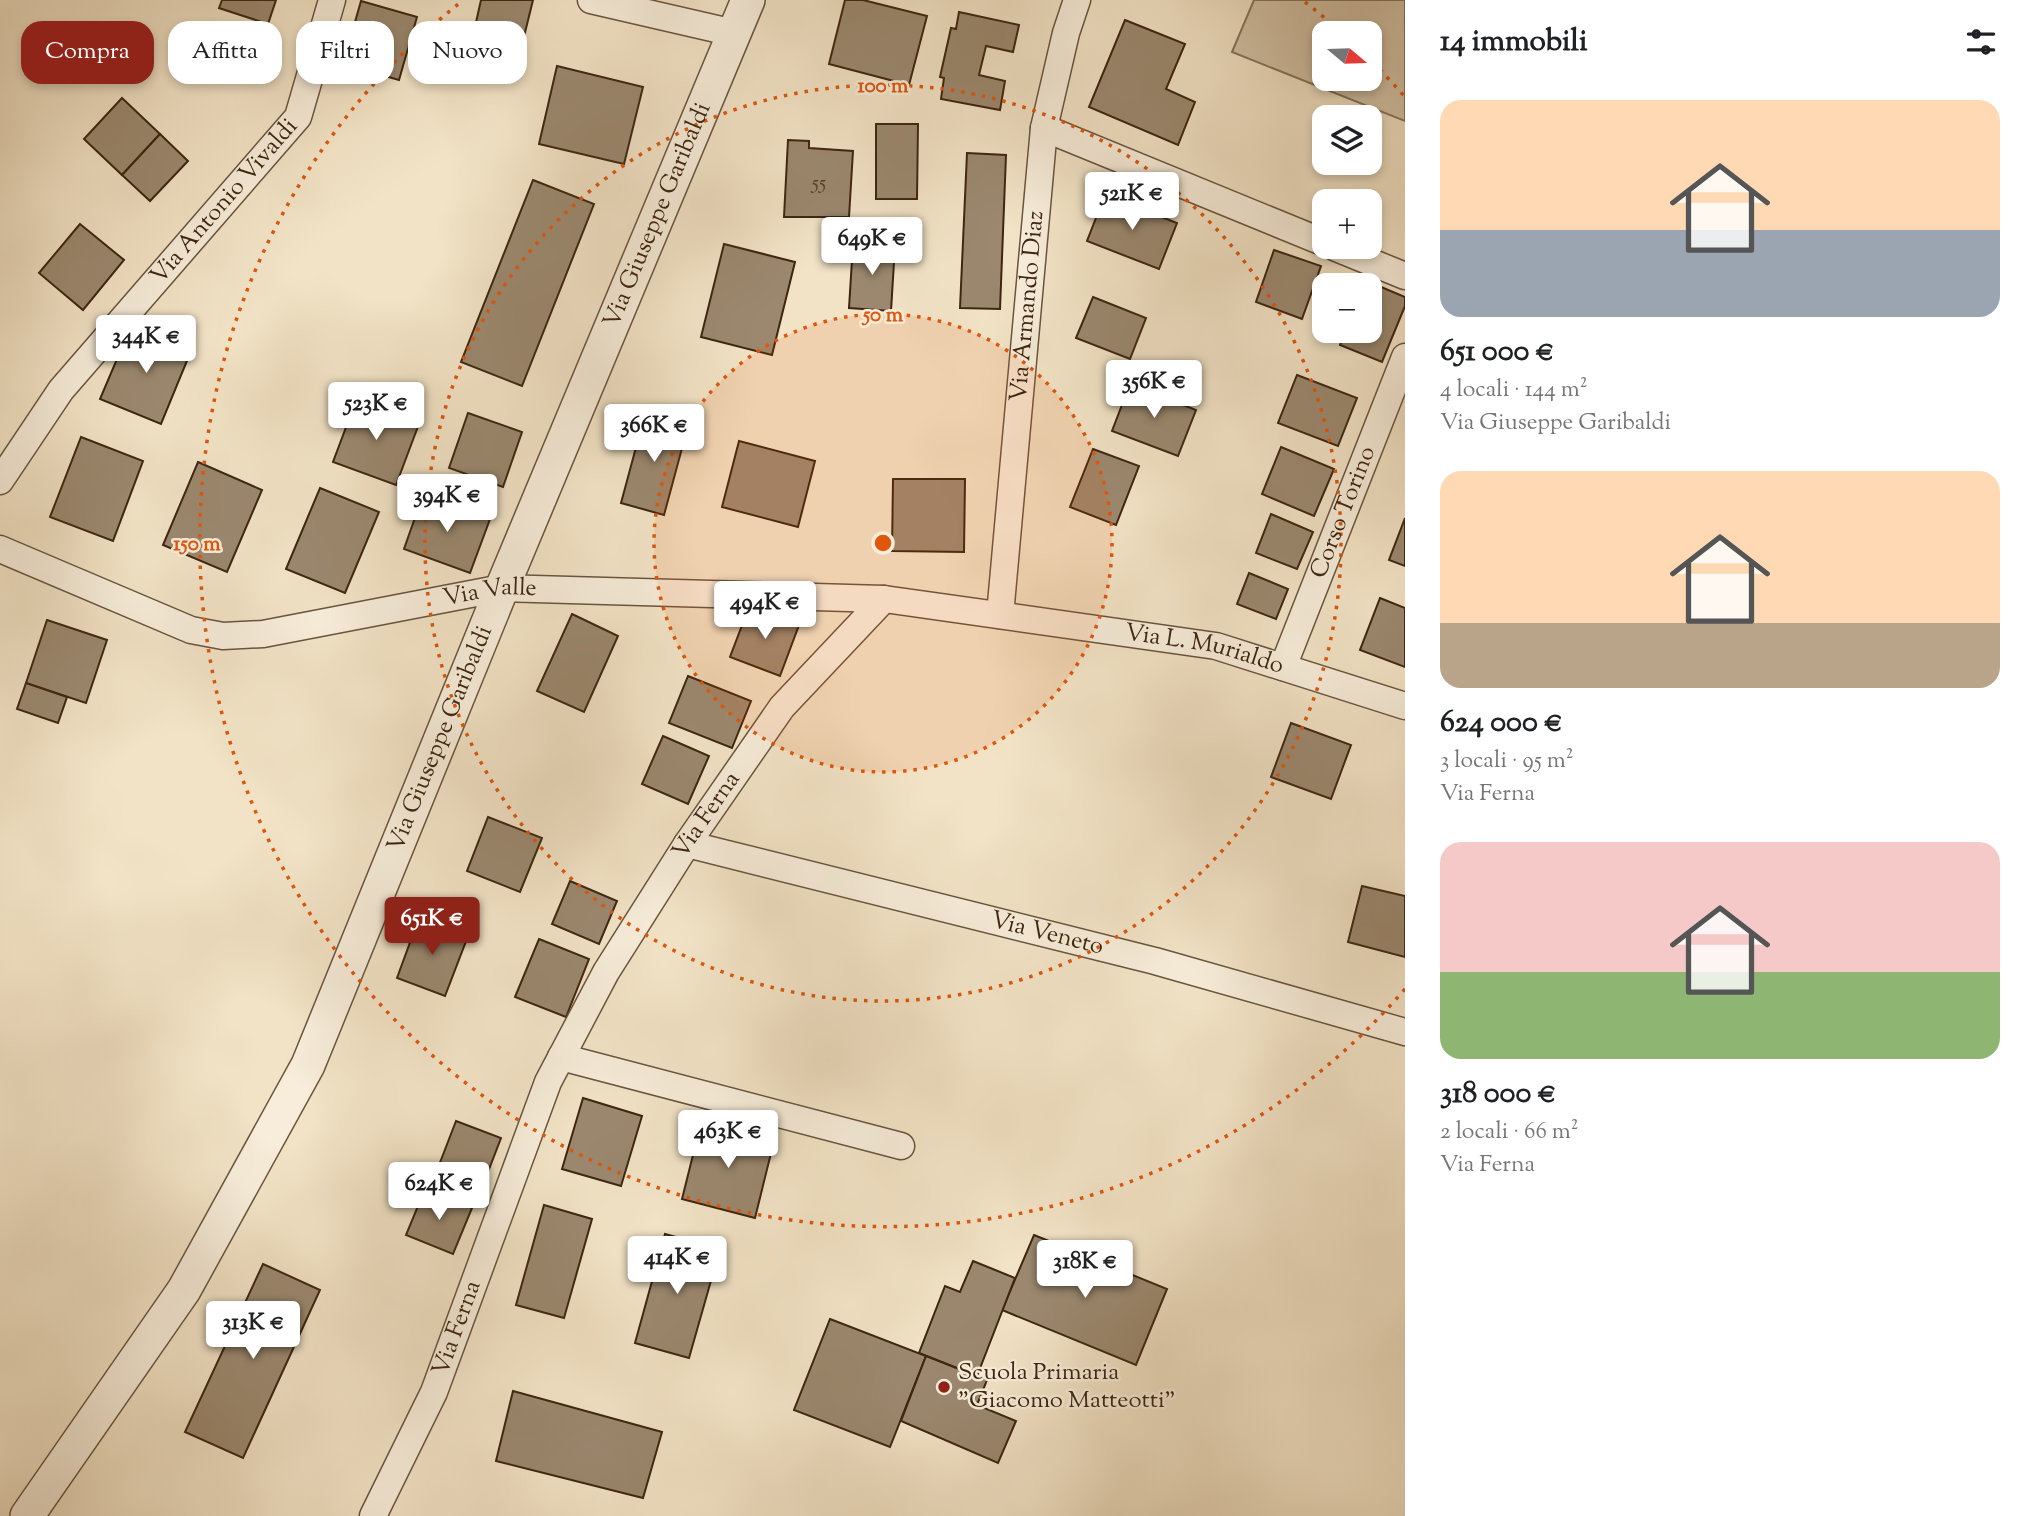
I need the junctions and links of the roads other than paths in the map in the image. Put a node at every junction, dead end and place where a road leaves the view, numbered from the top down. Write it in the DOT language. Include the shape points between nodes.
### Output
graph roads {
  1 [pos="332,0"];
  2 [pos="591,0"];
  3 [pos="748,0"];
  4 [pos="1077,0"];
  5 [pos="734,33"];
  6 [pos="1044,128"];
  7 [pos="1312,238"];
  8 [pos="1363,259"];
  9 [pos="1405,276"];
  10 [pos="1405,358"];
  11 [pos="0,481"];
  12 [pos="0,549"];
  13 [pos="502,588"];
  14 [pos="884,599"];
  15 [pos="1000,615"];
  16 [pos="1283,667"];
  17 [pos="1405,706"];
  18 [pos="687,844"];
  19 [pos="1405,1032"];
  20 [pos="561,1057"];
  21 [pos="901,1146"];
  22 [pos="27,1516"];
  23 [pos="373,1516"];
  1 -- 11 [label="street, Via Antonio Vivaldi" via="298,117 61,390"];
  2 -- 5 [label="street"];
  3 -- 5 [label="street, Via Giuseppe Garibaldi"];
  4 -- 6 [label="street, Via Armando Diaz"];
  5 -- 13 [label="street, Via Giuseppe Garibaldi"];
  6 -- 7 [label="street"];
  6 -- 15 [label="street, Via Armando Diaz"];
  8 -- 9 [label="street"];
  10 -- 16 [label="street, Corso Torino"];
  12 -- 13 [label="street, Via Valle" via="191,630 223,636 263,634"];
  13 -- 14 [label="street, Via Valle"];
  13 -- 22 [label="street, Via Giuseppe Garibaldi" via="308,1065 184,1290"];
  14 -- 15 [label="street, Via Valle"];
  14 -- 18 [label="street, Via Ferna" via="782,707"];
  15 -- 16 [label="street, Via L. Murialdo" via="1216,646"];
  16 -- 17 [label="street, Via L. Murialdo"];
  18 -- 19 [label="street, Via Veneto" via="1155,961"];
  18 -- 20 [label="street, Via Ferna" via="606,972"];
  20 -- 21 [label="street"];
  20 -- 23 [label="street, Via Ferna" via="434,1392"];
}
